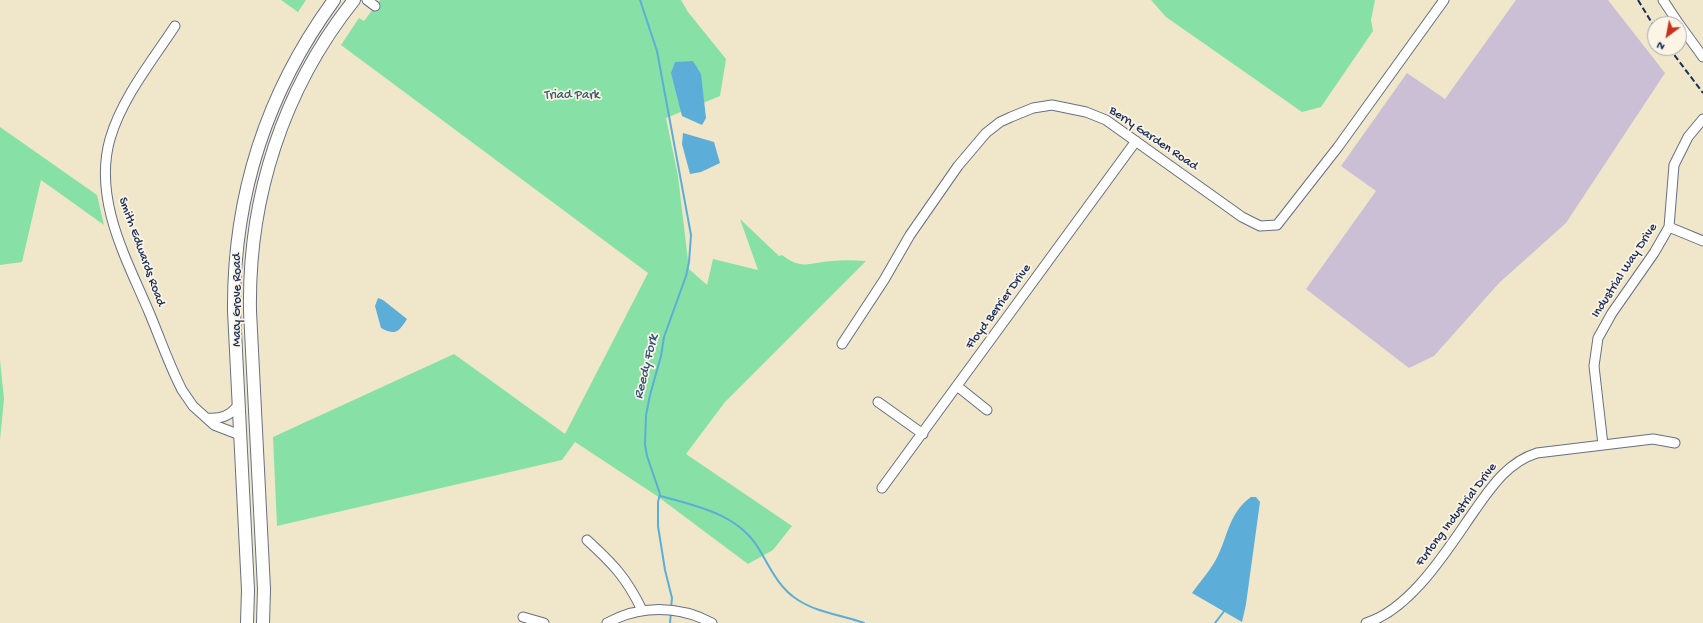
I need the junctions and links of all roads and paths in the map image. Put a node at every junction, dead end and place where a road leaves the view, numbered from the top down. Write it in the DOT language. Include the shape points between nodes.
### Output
graph roads {
  1 [pos="334,0"];
  2 [pos="343,0"];
  3 [pos="354,0"];
  4 [pos="367,0"];
  5 [pos="1444,0"];
  6 [pos="1663,0"];
  7 [pos="375,6"];
  8 [pos="1674,16"];
  9 [pos="175,26"];
  10 [pos="1687,35"];
  11 [pos="1703,56"];
  12 [pos="300,84"];
  13 [pos="1703,119"];
  14 [pos="1136,141"];
  15 [pos="1669,227"];
  16 [pos="1703,242"];
  17 [pos="234,312"];
  18 [pos="842,344"];
  19 [pos="957,386"];
  20 [pos="878,402"];
  21 [pos="239,404"];
  22 [pos="987,410"];
  23 [pos="207,418"];
  24 [pos="255,422"];
  25 [pos="923,434"];
  26 [pos="240,435"];
  27 [pos="1675,443"];
  28 [pos="1603,445"];
  29 [pos="882,488"];
  30 [pos="587,540"];
  31 [pos="642,610"];
  32 [pos="523,617"];
  33 [pos="248,623"];
  34 [pos="263,623"];
  35 [pos="544,623"];
  36 [pos="607,623"];
  37 [pos="712,623"];
  38 [pos="1366,623"];
  1 -- 17 [label="main road, Macy Grove Road" via="307,39 286,77 256,151 238,229"];
  2 -- 12 [label="main road" via="323,31"];
  3 -- 12 [label="main road, Macy Grove Road" via="327,36"];
  4 -- 7 [label="street"];
  5 -- 14 [label="street, Berry Garden Road" via="1338,147 1277,225 1260,226 1242,217"];
  6 -- 8 [label="street"];
  9 -- 23 [label="street, Smith Edwards Road" via="134,90 115,126 105,164 106,188 115,227 177,381 187,398"];
  10 -- 11 [label="street"];
  12 -- 24 [label="main road, Macy Grove Road" via="271,156 254,231 249,290"];
  13 -- 15 [label="street, Industrial Way Drive" via="1688,137 1674,165"];
  14 -- 18 [label="street, Berry Garden Road" via="1106,120 1068,107 1052,105 1033,108 1000,122 986,133 958,166 910,235"];
  14 -- 19 [label="street, Floyd Berrier Drive"];
  15 -- 16 [label="street"];
  15 -- 28 [label="street, Industrial Way Drive" via="1654,253 1612,312 1598,338 1594,366"];
  17 -- 21 [label="main road, Macy Grove Road"];
  17 -- 24 [label="main road" via="247,412 250,420"];
  19 -- 22 [label="street"];
  19 -- 25 [label="street, Floyd Berrier Drive"];
  20 -- 25 [label="street"];
  21 -- 23 [label="street" via="226,416"];
  21 -- 26 [label="main road, Macy Grove Road"];
  23 -- 26 [label="street, Smith Edwards Road" via="214,424"];
  24 -- 34 [label="main road, Macy Grove Road"];
  25 -- 29 [label="street, Floyd Berrier Drive"];
  26 -- 33 [label="main road, Macy Grove Road"];
  27 -- 28 [label="street, Furlong Industrial Drive" via="1653,439"];
  28 -- 38 [label="street, Furlong Industrial Drive" via="1537,453 1524,457 1511,466 1490,489 1412,594 1390,611"];
  30 -- 31 [label="street" via="623,576"];
  31 -- 36 [label="street"];
  31 -- 37 [label="street" via="660,608 680,611"];
  32 -- 35 [label="street"];
}
